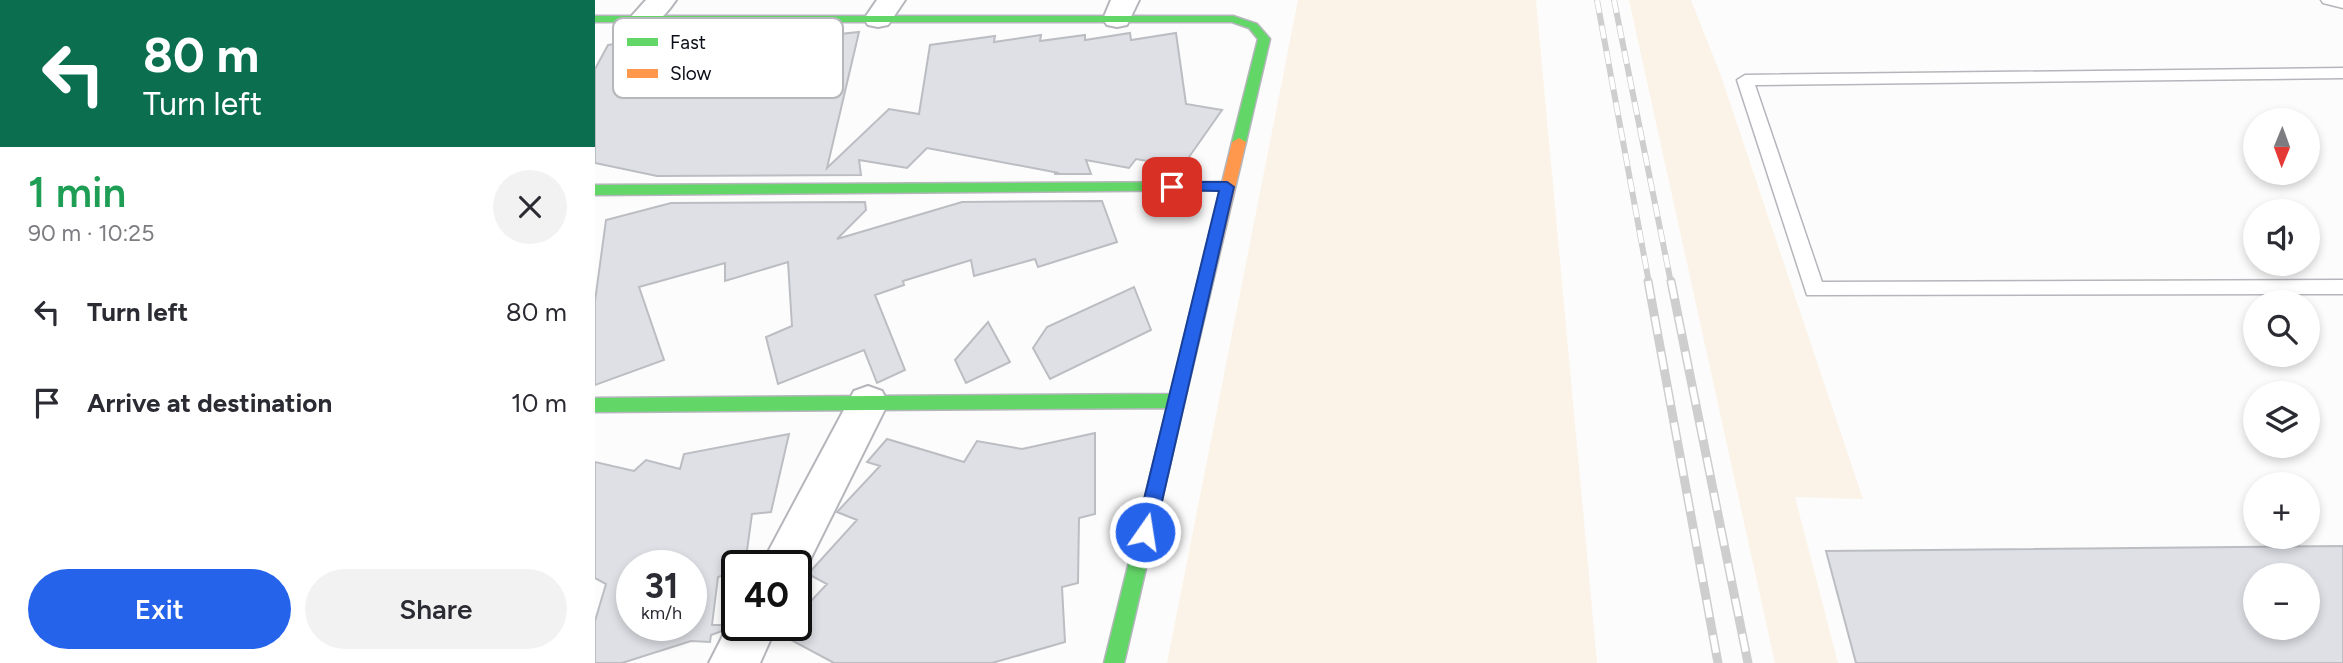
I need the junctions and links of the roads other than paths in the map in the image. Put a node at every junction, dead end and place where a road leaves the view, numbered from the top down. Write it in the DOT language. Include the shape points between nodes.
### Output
graph roads {
  1 [pos="2328,0"];
  2 [pos="2343,4"];
  3 [pos="653,9"];
  4 [pos="884,10"];
  5 [pos="1121,10"];
  6 [pos="595,19"];
  7 [pos="2343,74"];
  8 [pos="1227,187"];
  9 [pos="595,190"];
  10 [pos="2343,287"];
  11 [pos="1176,401"];
  12 [pos="868,403"];
  13 [pos="595,405"];
  14 [pos="792,550"];
  15 [pos="746,641"];
  16 [pos="734,663"];
  17 [pos="1114,663"];
  1 -- 2 [label="lane"];
  3 -- 4 [label="street"];
  3 -- 6 [label="street"];
  4 -- 5 [label="street"];
  5 -- 8 [label="street" via="1233,19 1253,26 1264,38"];
  7 -- 10 [label="lane" via="1745,80 1814,290"];
  8 -- 9 [label="street"];
  8 -- 11 [label="street"];
  11 -- 12 [label="street"];
  11 -- 17 [label="street"];
  12 -- 13 [label="street"];
  12 -- 14 [label="street"];
  15 -- 16 [label="street"];
}
